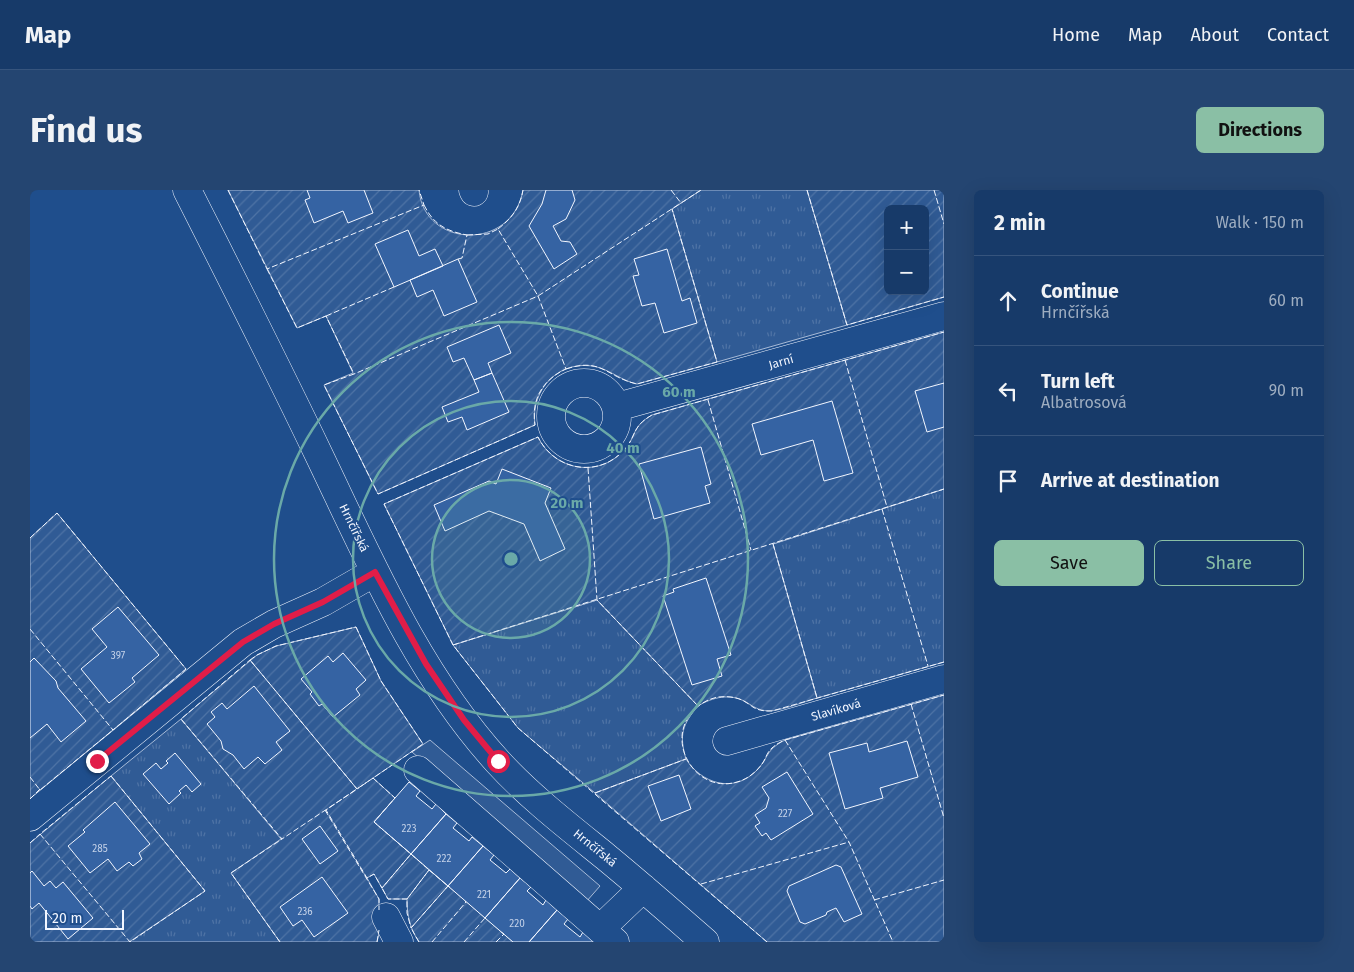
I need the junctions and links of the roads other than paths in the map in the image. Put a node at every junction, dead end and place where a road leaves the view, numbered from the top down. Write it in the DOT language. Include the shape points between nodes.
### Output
graph roads {
  1 [pos="187,190"];
  2 [pos="944,316"];
  3 [pos="617,408"];
  4 [pos="375,572"];
  5 [pos="944,679"];
  6 [pos="727,741"];
  7 [pos="418,770"];
  8 [pos="30,817"];
  9 [pos="643,888"];
  10 [pos="386,917"];
  11 [pos="608,936"];
  12 [pos="399,942"];
  13 [pos="705,942"];
  1 -- 4 [label="street, Hrnčířská"];
  2 -- 3 [label="street, Jarní"];
  4 -- 8 [label="street" via="243,642"];
  4 -- 9 [label="street, Hrnčířská" via="426,664 464,720 498,761 538,802"];
  5 -- 6 [label="street, Slavíková"];
  7 -- 11 [label="street"];
  9 -- 11 [label="street"];
  9 -- 13 [label="street, Hrnčířská"];
  10 -- 12 [label="street"];
}
